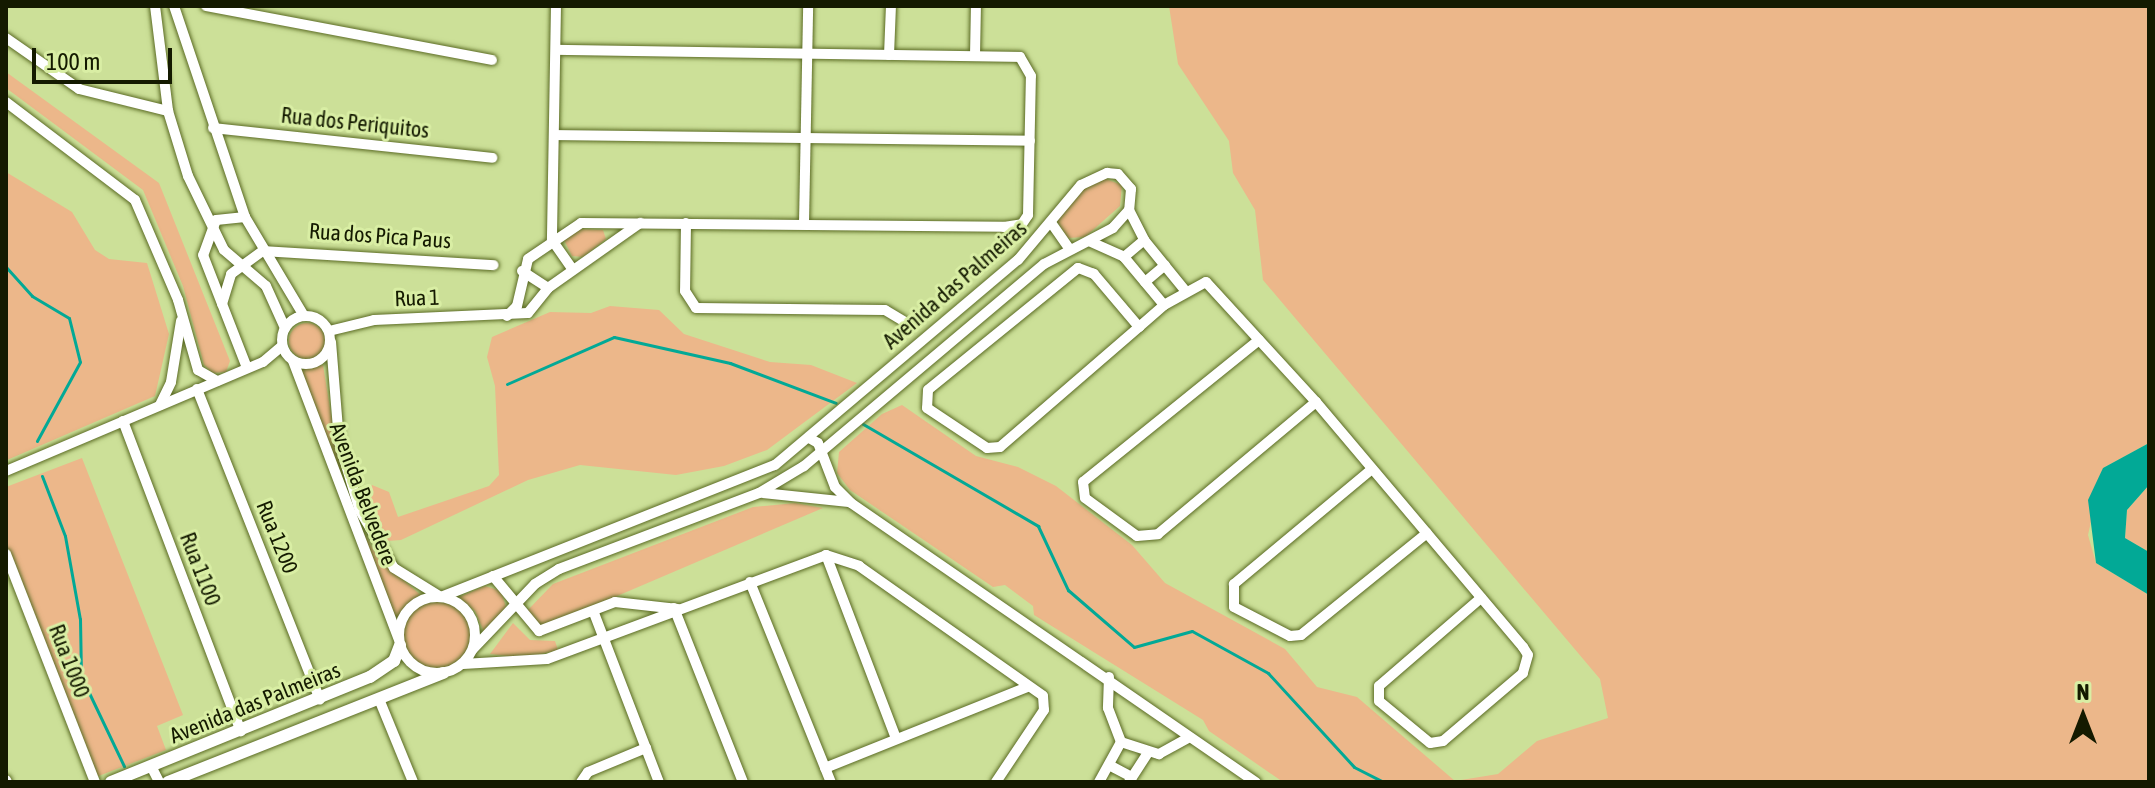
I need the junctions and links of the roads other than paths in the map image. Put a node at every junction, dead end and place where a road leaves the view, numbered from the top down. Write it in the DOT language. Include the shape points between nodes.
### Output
graph roads {
  1 [pos="155,6"];
  2 [pos="174,6"];
  3 [pos="206,6"];
  4 [pos="556,6"];
  5 [pos="808,6"];
  6 [pos="891,6"];
  7 [pos="976,6"];
  8 [pos="6,38"];
  9 [pos="557,50"];
  10 [pos="807,54"];
  11 [pos="889,55"];
  12 [pos="975,56"];
  13 [pos="492,60"];
  14 [pos="6,102"];
  15 [pos="168,111"];
  16 [pos="213,128"];
  17 [pos="555,135"];
  18 [pos="805,138"];
  19 [pos="1030,141"];
  20 [pos="492,158"];
  21 [pos="1129,210"];
  22 [pos="245,217"];
  23 [pos="605,222"];
  24 [pos="642,222"];
  25 [pos="686,223"];
  26 [pos="804,223"];
  27 [pos="1052,224"];
  28 [pos="210,228"];
  29 [pos="552,240"];
  30 [pos="1144,240"];
  31 [pos="1091,242"];
  32 [pos="608,245"];
  33 [pos="1069,248"];
  34 [pos="263,251"];
  35 [pos="1124,257"];
  36 [pos="494,265"];
  37 [pos="1165,265"];
  38 [pos="239,266"];
  39 [pos="572,269"];
  40 [pos="522,271"];
  41 [pos="1145,282"];
  42 [pos="548,288"];
  43 [pos="1184,289"];
  44 [pos="222,304"];
  45 [pos="1164,305"];
  46 [pos="180,307"];
  47 [pos="304,316"];
  48 [pos="507,316"];
  49 [pos="903,321"];
  50 [pos="1139,327"];
  51 [pos="285,328"];
  52 [pos="330,337"];
  53 [pos="1259,340"];
  54 [pos="282,346"];
  55 [pos="291,360"];
  56 [pos="263,362"];
  57 [pos="247,368"];
  58 [pos="173,375"];
  59 [pos="217,381"];
  60 [pos="197,389"];
  61 [pos="184,395"];
  62 [pos="1316,402"];
  63 [pos="160,405"];
  64 [pos="123,421"];
  65 [pos="809,438"];
  66 [pos="823,452"];
  67 [pos="1372,469"];
  68 [pos="6,471"];
  69 [pos="759,493"];
  70 [pos="851,503"];
  71 [pos="1427,533"];
  72 [pos="6,554"];
  73 [pos="826,555"];
  74 [pos="493,576"];
  75 [pos="750,582"];
  76 [pos="441,597"];
  77 [pos="1481,598"];
  78 [pos="515,605"];
  79 [pos="677,610"];
  80 [pos="594,613"];
  81 [pos="605,640"];
  82 [pos="400,642"];
  83 [pos="473,649"];
  84 [pos="463,664"];
  85 [pos="443,673"];
  86 [pos="1109,677"];
  87 [pos="1028,687"];
  88 [pos="320,699"];
  89 [pos="379,699"];
  90 [pos="304,706"];
  91 [pos="310,727"];
  92 [pos="241,731"];
  93 [pos="1190,737"];
  94 [pos="896,738"];
  95 [pos="1121,742"];
  96 [pos="646,748"];
  97 [pos="1147,754"];
  98 [pos="1109,765"];
  99 [pos="151,766"];
  100 [pos="825,768"];
  101 [pos="1130,779"];
  102 [pos="95,782"];
  103 [pos="111,782"];
  104 [pos="159,782"];
  105 [pos="168,782"];
  106 [pos="413,782"];
  107 [pos="581,782"];
  108 [pos="659,782"];
  109 [pos="743,782"];
  110 [pos="831,782"];
  111 [pos="996,782"];
  112 [pos="1099,782"];
  113 [pos="1256,782"];
  1 -- 15 [label="street"];
  2 -- 16 [label="street"];
  3 -- 13 [label="street"];
  4 -- 9 [label="street"];
  5 -- 10 [label="street"];
  6 -- 11 [label="street"];
  7 -- 12 [label="street"];
  8 -- 15 [label="street" via="79,89"];
  9 -- 10 [label="street"];
  9 -- 17 [label="street"];
  10 -- 11 [label="street"];
  10 -- 18 [label="street"];
  11 -- 12 [label="street"];
  12 -- 19 [label="street" via="1020,57 1029,67"];
  14 -- 46 [label="street" via="135,200"];
  15 -- 28 [label="street"];
  16 -- 20 [label="street, Rua dos Periquitos"];
  16 -- 22 [label="street"];
  17 -- 18 [label="street"];
  17 -- 29 [label="street"];
  18 -- 19 [label="street"];
  18 -- 26 [label="street"];
  19 -- 26 [label="street" via="1028,215 1022,224"];
  21 -- 27 [label="street, Avenida das Palmeiras" via="1131,189 1118,174 1107,173 1068,197"];
  21 -- 30 [label="street"];
  21 -- 31 [label="street, Avenida das Palmeiras"];
  22 -- 28 [label="street" via="225,215"];
  22 -- 34 [label="street"];
  23 -- 24 [label="street"];
  23 -- 29 [label="street" via="572,225"];
  23 -- 32 [label="street"];
  24 -- 25 [label="street"];
  24 -- 32 [label="street"];
  25 -- 26 [label="street"];
  25 -- 49 [label="street" via="685,291 696,308 885,310"];
  27 -- 33 [label="street"];
  27 -- 65 [label="street, Avenida das Palmeiras"];
  28 -- 38 [label="street"];
  28 -- 44 [label="street" via="203,255"];
  29 -- 39 [label="street"];
  29 -- 40 [label="street"];
  30 -- 35 [label="street"];
  30 -- 37 [label="street"];
  31 -- 33 [label="street, Avenida das Palmeiras"];
  31 -- 35 [label="street"];
  32 -- 39 [label="street"];
  33 -- 66 [label="street, Avenida das Palmeiras"];
  34 -- 36 [label="street, Rua dos Pica Paus"];
  34 -- 38 [label="street"];
  34 -- 47 [label="street"];
  35 -- 41 [label="street"];
  37 -- 41 [label="street"];
  37 -- 43 [label="street"];
  38 -- 44 [label="street"];
  38 -- 51 [label="street" via="266,286"];
  39 -- 42 [label="street"];
  40 -- 42 [label="street"];
  40 -- 48 [label="street" via="517,306"];
  41 -- 45 [label="street"];
  42 -- 48 [label="street" via="534,309"];
  43 -- 45 [label="street"];
  43 -- 53 [label="street" via="1197,282 1216,286"];
  44 -- 57 [label="street"];
  45 -- 50 [label="street"];
  46 -- 58 [label="street"];
  46 -- 59 [label="street" via="198,370"];
  47 -- 51 [label="street"];
  47 -- 52 [label="street" via="319,319"];
  48 -- 52 [label="street, Rua 1" via="374,320"];
  50 -- 50 [label="street" via="1000,447 987,448 927,408 928,390 1078,268 1094,274"];
  51 -- 54 [label="street"];
  52 -- 55 [label="street" via="317,362"];
  52 -- 76 [label="street, Avenida Belvedere" via="339,442 360,511 384,556"];
  53 -- 62 [label="street"];
  53 -- 62 [label="street" via="1083,482 1085,498 1137,536 1158,534"];
  54 -- 55 [label="street"];
  54 -- 56 [label="street"];
  55 -- 56 [label="street"];
  55 -- 82 [label="street, Avenida Belvedere"];
  56 -- 57 [label="street"];
  57 -- 59 [label="street"];
  58 -- 61 [label="street"];
  58 -- 63 [label="street"];
  59 -- 60 [label="street"];
  60 -- 61 [label="street"];
  60 -- 88 [label="street, Rua 1200"];
  61 -- 63 [label="street"];
  62 -- 67 [label="street"];
  63 -- 64 [label="street"];
  64 -- 68 [label="street"];
  64 -- 92 [label="street, Rua 1100"];
  65 -- 66 [label="street"];
  65 -- 74 [label="street, Avenida das Palmeiras" via="775,465 716,491"];
  66 -- 69 [label="street, Avenida das Palmeiras"];
  66 -- 70 [label="street" via="835,487"];
  67 -- 71 [label="street"];
  67 -- 71 [label="street" via="1234,584 1234,607 1290,636 1301,635"];
  69 -- 70 [label="street" via="803,493"];
  69 -- 78 [label="street, Avenida das Palmeiras" via="559,569"];
  70 -- 86 [label="street"];
  71 -- 77 [label="street"];
  72 -- 102 [label="street, Rua 1000"];
  73 -- 75 [label="street"];
  73 -- 87 [label="street" via="859,566"];
  73 -- 94 [label="street"];
  74 -- 76 [label="street, Avenida das Palmeiras"];
  74 -- 78 [label="street"];
  75 -- 79 [label="street"];
  75 -- 100 [label="street"];
  76 -- 82 [label="street" via="409,609"];
  76 -- 83 [label="street" via="469,613"];
  77 -- 77 [label="street" via="1379,686 1379,701 1430,743 1447,738 1529,666 1528,655"];
  78 -- 80 [label="street" via="539,631"];
  78 -- 83 [label="street, Avenida das Palmeiras"];
  79 -- 80 [label="street" via="632,600"];
  79 -- 81 [label="street"];
  79 -- 109 [label="street"];
  80 -- 81 [label="street"];
  81 -- 84 [label="street" via="537,661 499,657"];
  81 -- 96 [label="street"];
  82 -- 85 [label="street" via="412,664"];
  82 -- 88 [label="street, Avenida das Palmeiras" via="386,668"];
  83 -- 84 [label="street"];
  84 -- 85 [label="street"];
  85 -- 89 [label="street, Avenida das Palmeiras"];
  86 -- 93 [label="street"];
  86 -- 95 [label="street" via="1108,708"];
  87 -- 94 [label="street"];
  87 -- 111 [label="street" via="1043,696 1044,710"];
  88 -- 90 [label="street, Avenida das Palmeiras"];
  89 -- 91 [label="street, Avenida das Palmeiras"];
  89 -- 106 [label="street"];
  90 -- 91 [label="street"];
  90 -- 92 [label="street, Avenida das Palmeiras"];
  91 -- 105 [label="street, Avenida das Palmeiras"];
  92 -- 99 [label="street, Avenida das Palmeiras"];
  93 -- 97 [label="street" via="1170,751"];
  93 -- 113 [label="street"];
  94 -- 100 [label="street"];
  95 -- 97 [label="street"];
  95 -- 98 [label="street"];
  96 -- 107 [label="street" via="588,772"];
  96 -- 108 [label="street"];
  97 -- 101 [label="street"];
  98 -- 101 [label="street"];
  98 -- 112 [label="street"];
  99 -- 103 [label="street, Avenida das Palmeiras"];
  99 -- 104 [label="street"];
  100 -- 110 [label="street"];
}
